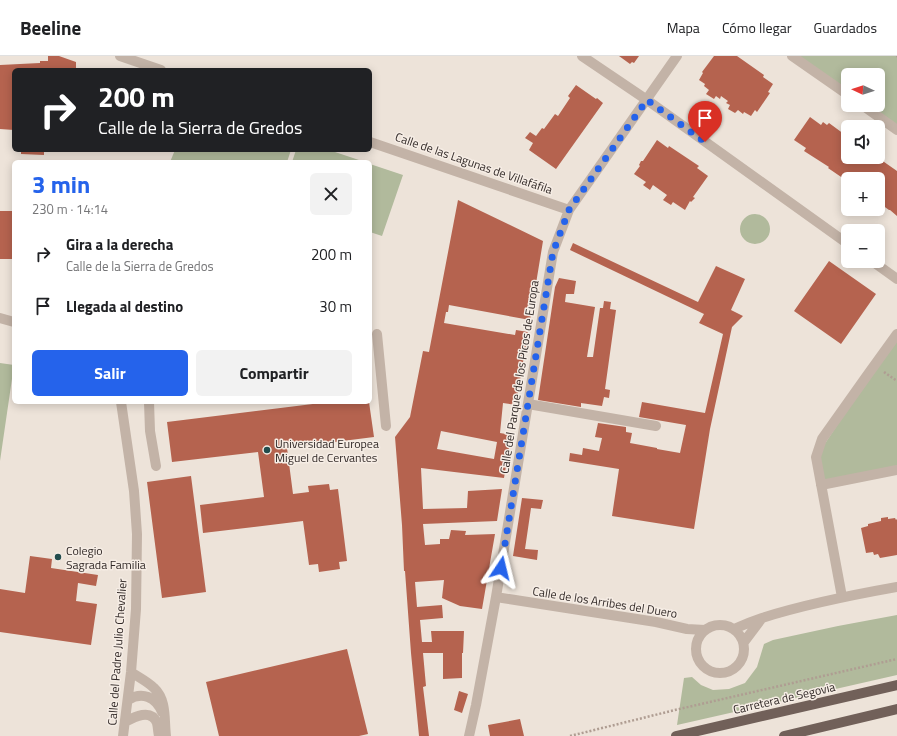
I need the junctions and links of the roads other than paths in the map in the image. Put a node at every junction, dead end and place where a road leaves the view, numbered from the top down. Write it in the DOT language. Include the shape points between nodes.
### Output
graph roads {
  1 [pos="120,56"];
  2 [pos="582,56"];
  3 [pos="677,56"];
  4 [pos="792,56"];
  5 [pos="155,68"];
  6 [pos="841,90"];
  7 [pos="647,100"];
  8 [pos="872,112"];
  9 [pos="897,130"];
  10 [pos="372,143"];
  11 [pos="569,210"];
  12 [pos="841,239"];
  13 [pos="882,268"];
  14 [pos="897,279"];
  15 [pos="0,318"];
  16 [pos="12,321"];
  17 [pos="377,334"];
  18 [pos="897,334"];
  19 [pos="121,404"];
  20 [pos="149,404"];
  21 [pos="528,404"];
  22 [pos="386,426"];
  23 [pos="656,426"];
  24 [pos="156,466"];
  25 [pos="897,470"];
  26 [pos="821,485"];
  27 [pos="897,587"];
  28 [pos="496,597"];
  29 [pos="842,597"];
  30 [pos="762,618"];
  31 [pos="687,629"];
  32 [pos="734,629"];
  33 [pos="705,630"];
  34 [pos="698,640"];
  35 [pos="744,642"];
  36 [pos="131,672"];
  37 [pos="897,685"];
  38 [pos="128,700"];
  39 [pos="897,709"];
  40 [pos="164,718"];
  41 [pos="125,722"];
  42 [pos="123,736"];
  43 [pos="159,736"];
  44 [pos="166,736"];
  45 [pos="469,736"];
  46 [pos="676,736"];
  47 [pos="784,736"];
  1 -- 5 [label="street"];
  2 -- 7 [label="street"];
  3 -- 7 [label="street, Calle del Parque de los Picos de Europa"];
  4 -- 6 [label="street"];
  7 -- 11 [label="street, Calle del Parque de los Picos de Europa"];
  7 -- 12 [label="street"];
  8 -- 9 [label="street"];
  10 -- 11 [label="street, Calle de las Lagunas de Villafáfila"];
  11 -- 21 [label="street, Calle del Parque de los Picos de Europa" via="553,252"];
  13 -- 14 [label="street"];
  15 -- 16 [label="street"];
  17 -- 22 [label="street"];
  18 -- 26 [label="street" via="822,439 816,457"];
  19 -- 36 [label="street, Calle del Padre Julio Chevalier" via="134,491 136,534 136,609"];
  20 -- 24 [label="street" via="150,431"];
  21 -- 23 [label="street"];
  21 -- 28 [label="street, Calle del Parque de los Picos de Europa"];
  25 -- 26 [label="street"];
  26 -- 29 [label="street"];
  27 -- 29 [label="street"];
  28 -- 31 [label="street, Calle de los Arribes del Duero"];
  28 -- 45 [label="street, Calle del Parque de los Picos de Europa"];
  29 -- 30 [label="street"];
  30 -- 32 [label="street"];
  30 -- 35 [label="street"];
  31 -- 33 [label="street, Calle de los Arribes del Duero"];
  31 -- 34 [label="street, Calle de los Arribes del Duero"];
  32 -- 33 [label="street" via="727,625 719,625"];
  32 -- 35 [label="street"];
  33 -- 34 [label="street"];
  34 -- 35 [label="street" via="696,648 700,664 714,674 723,674 738,666 743,659"];
  36 -- 38 [label="street, Calle del Padre Julio Chevalier"];
  36 -- 40 [label="street" via="142,678 159,694 163,701"];
  37 -- 46 [label="main road, Carretera de Segovia"];
  38 -- 40 [label="street" via="133,696 147,697 156,702"];
  38 -- 41 [label="street, Calle del Padre Julio Chevalier"];
  39 -- 47 [label="main road"];
  40 -- 44 [label="street"];
  41 -- 42 [label="street, Calle del Padre Julio Chevalier"];
  41 -- 43 [label="street" via="140,715 148,715 156,721"];
}
